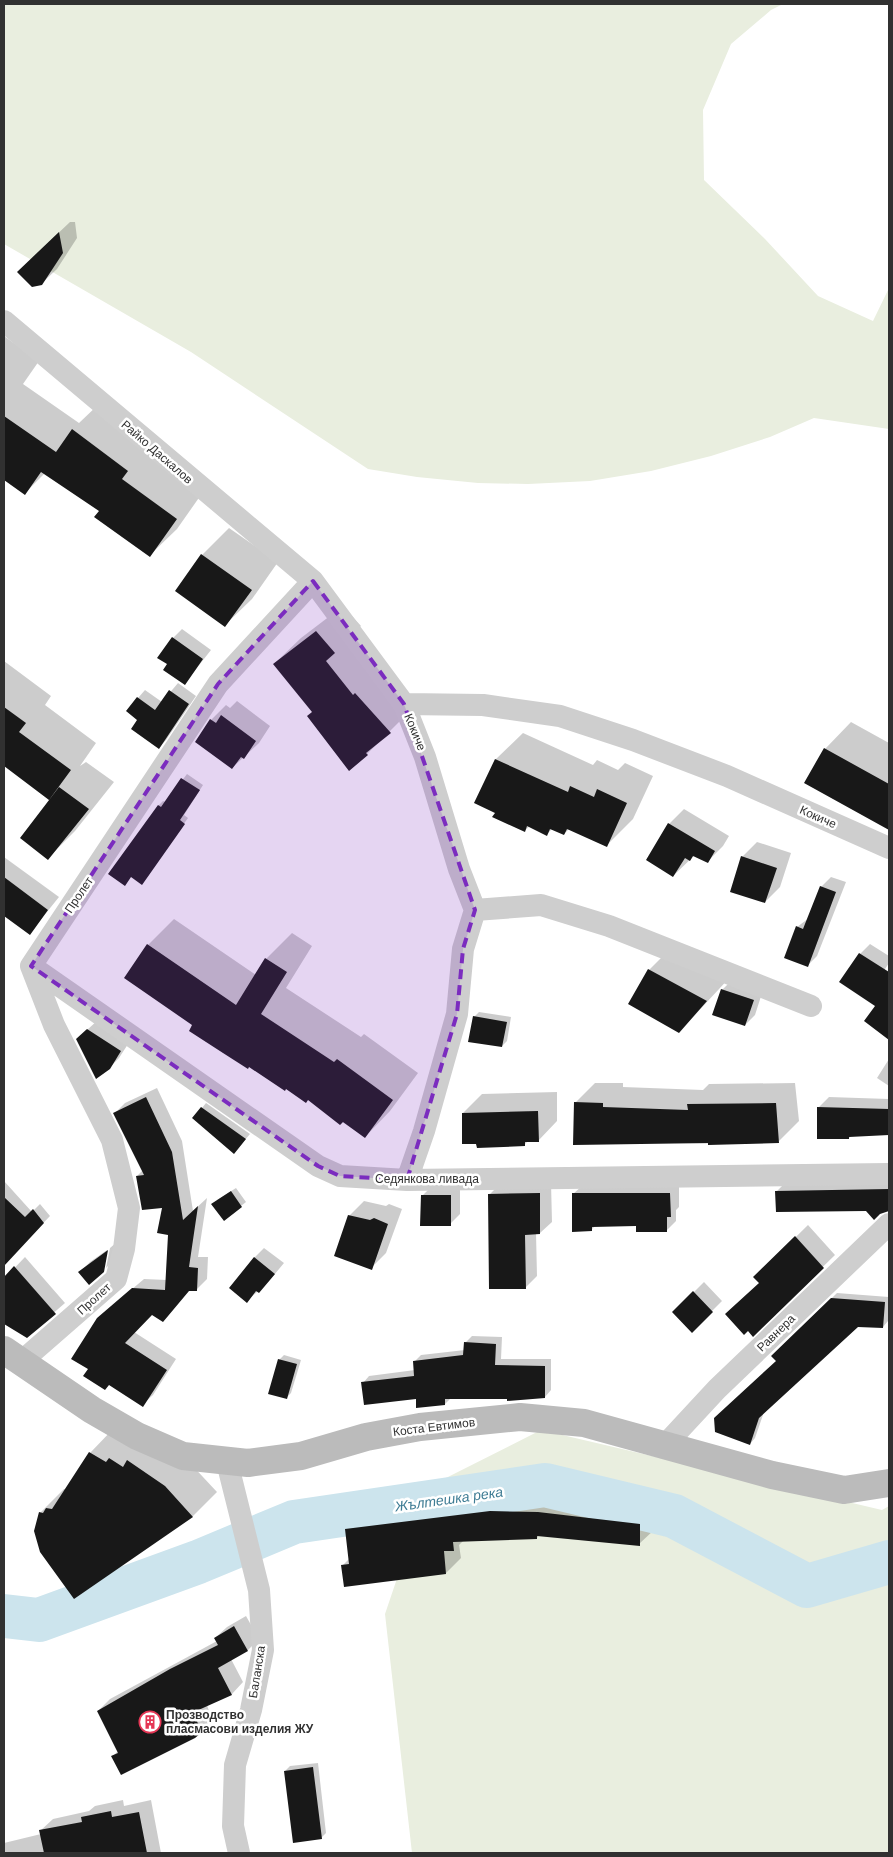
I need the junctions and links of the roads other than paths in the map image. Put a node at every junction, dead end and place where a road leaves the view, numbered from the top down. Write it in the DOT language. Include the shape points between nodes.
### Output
graph roads {
  1 [pos="4,321"];
  2 [pos="313,581"];
  3 [pos="404,704"];
  4 [pos="889,848"];
  5 [pos="475,910"];
  6 [pos="31,966"];
  7 [pos="811,1006"];
  8 [pos="889,1174"];
  9 [pos="406,1180"];
  10 [pos="889,1224"];
  11 [pos="13,1356"];
  12 [pos="666,1444"];
  13 [pos="227,1462"];
  14 [pos="889,1483"];
  15 [pos="240,1853"];
  1 -- 2 [label="street, Райко Даскалов"];
  2 -- 3 [label="street"];
  2 -- 6 [label="street, Пролет" via="218,684"];
  3 -- 4 [label="street, Кокиче" via="483,705 560,716 727,776"];
  3 -- 5 [label="street, Кокиче" via="425,757"];
  5 -- 7 [label="street" via="541,904 609,926"];
  5 -- 9 [label="street" via="463,949 457,1014 424,1131"];
  6 -- 9 [label="street, Седянкова ливада" via="318,1166 340,1176 358,1179"];
  6 -- 11 [label="street, Пролет" via="54,1025 112,1140 129,1208 116,1279"];
  8 -- 9 [label="street, Седянкова ливада"];
  10 -- 12 [label="street, Равнера" via="717,1389"];
  11 -- 13 [label="main road, Коста Евтимов" via="92,1410 137,1436 183,1456"];
  12 -- 13 [label="main road, Коста Евтимов" via="584,1423 520,1418 420,1427 366,1437 302,1456 248,1463"];
  12 -- 14 [label="main road, Коста Евтимов" via="772,1474 844,1490"];
  13 -- 15 [label="street, Баланска" via="259,1590 263,1650 236,1765 233,1826"];
}
